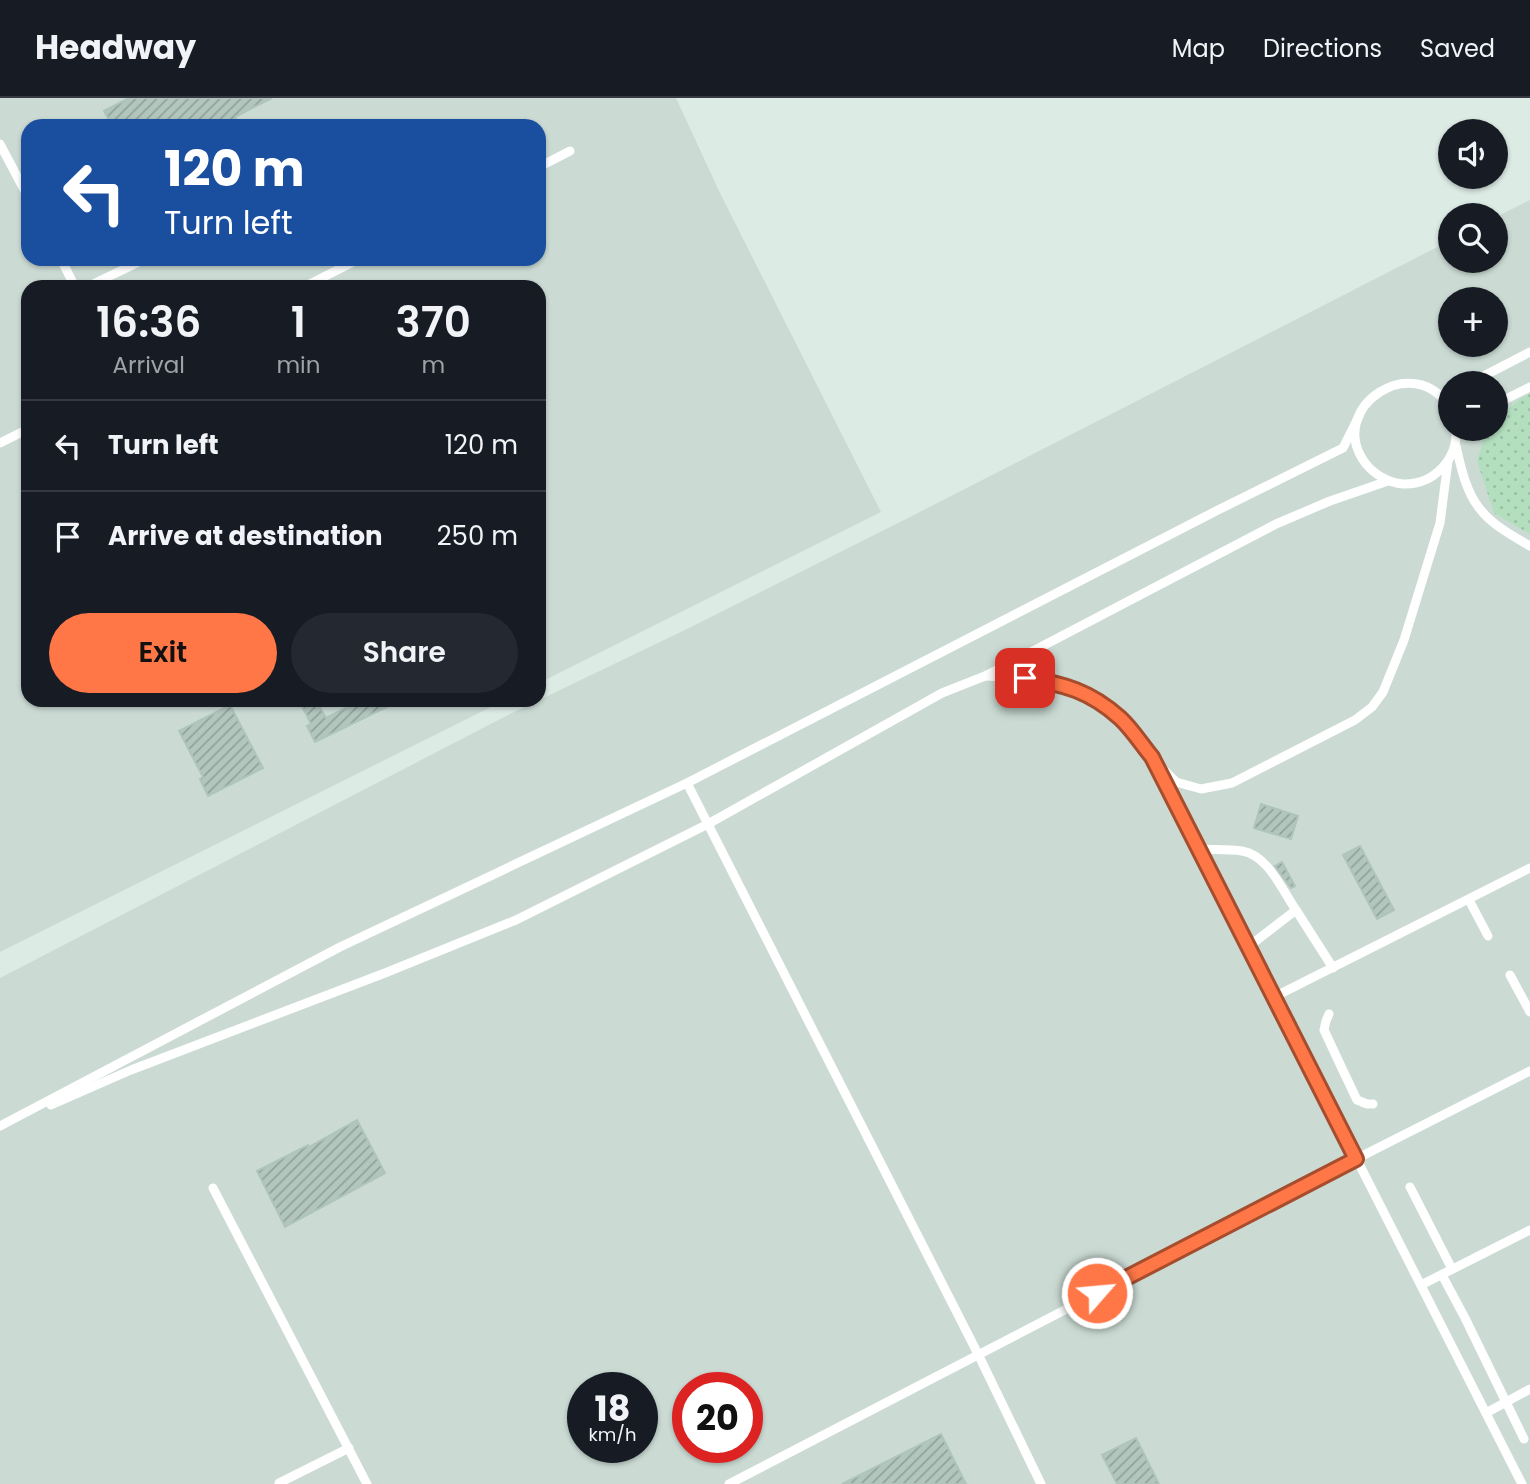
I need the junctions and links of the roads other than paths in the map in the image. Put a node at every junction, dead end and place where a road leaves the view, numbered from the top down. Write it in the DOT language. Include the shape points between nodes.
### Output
graph roads {
  1 [pos="0,144"];
  2 [pos="570,150"];
  3 [pos="546,163"];
  4 [pos="21,184"];
  5 [pos="130,266"];
  6 [pos="345,266"];
  7 [pos="102,280"];
  8 [pos="318,280"];
  9 [pos="1530,352"];
  10 [pos="1493,371"];
  11 [pos="1530,387"];
  12 [pos="1438,393"];
  13 [pos="1508,398"];
  14 [pos="1359,416"];
  15 [pos="21,432"];
  16 [pos="1455,441"];
  17 [pos="0,443"];
  18 [pos="1455,445"];
  19 [pos="1448,461"];
  20 [pos="1388,481"];
  21 [pos="1530,547"];
  22 [pos="985,676"];
  23 [pos="1152,757"];
  24 [pos="687,783"];
  25 [pos="708,824"];
  26 [pos="1198,849"];
  27 [pos="1530,868"];
  28 [pos="1469,900"];
  29 [pos="1296,910"];
  30 [pos="1488,936"];
  31 [pos="1248,947"];
  32 [pos="1333,968"];
  33 [pos="1510,975"];
  34 [pos="1274,998"];
  35 [pos="1530,1012"];
  36 [pos="1329,1014"];
  37 [pos="1530,1071"];
  38 [pos="1373,1104"];
  39 [pos="0,1126"];
  40 [pos="1356,1159"];
  41 [pos="1410,1187"];
  42 [pos="213,1188"];
  43 [pos="1530,1230"];
  44 [pos="1452,1269"];
  45 [pos="1442,1275"];
  46 [pos="1421,1285"];
  47 [pos="978,1354"];
  48 [pos="1530,1389"];
  49 [pos="1506,1401"];
  50 [pos="1486,1413"];
  51 [pos="1524,1439"];
  52 [pos="349,1448"];
  53 [pos="1524,1481"];
  54 [pos="279,1484"];
  55 [pos="367,1484"];
  56 [pos="729,1484"];
  57 [pos="1041,1484"];
  1 -- 4 [label="lane"];
  2 -- 3 [label="lane"];
  5 -- 7 [label="lane"];
  6 -- 8 [label="lane"];
  9 -- 10 [label="lane"];
  11 -- 13 [label="lane"];
  12 -- 14 [label="lane" via="1401,383 1380,390"];
  14 -- 20 [label="lane" via="1356,438 1363,460"];
  14 -- 24 [label="lane" via="1343,448"];
  15 -- 17 [label="lane"];
  16 -- 18 [label="lane"];
  18 -- 19 [label="lane"];
  18 -- 21 [label="lane" via="1465,482 1480,509"];
  19 -- 20 [label="lane" via="1422,481"];
  19 -- 23 [label="lane" via="1440,523 1404,640 1372,707 1232,783 1201,789 1177,782"];
  20 -- 22 [label="lane" via="1276,524"];
  22 -- 23 [label="lane" via="1060,684 1087,695 1121,719"];
  22 -- 25 [label="lane" via="942,693"];
  23 -- 26 [label="lane"];
  24 -- 25 [label="lane"];
  24 -- 39 [label="lane" via="340,947"];
  25 -- 39 [label="lane" via="516,920"];
  25 -- 47 [label="lane"];
  26 -- 29 [label="lane" via="1255,855"];
  26 -- 31 [label="lane"];
  27 -- 28 [label="lane"];
  28 -- 30 [label="lane"];
  28 -- 32 [label="lane"];
  29 -- 31 [label="lane"];
  29 -- 32 [label="lane"];
  31 -- 34 [label="lane"];
  32 -- 34 [label="lane"];
  33 -- 35 [label="lane"];
  34 -- 40 [label="lane"];
  36 -- 38 [label="lane" via="1324,1030 1357,1100"];
  37 -- 40 [label="lane"];
  40 -- 46 [label="lane"];
  40 -- 47 [label="lane"];
  41 -- 44 [label="lane"];
  42 -- 52 [label="lane"];
  43 -- 44 [label="lane"];
  44 -- 45 [label="lane"];
  45 -- 46 [label="lane"];
  45 -- 49 [label="lane"];
  46 -- 50 [label="lane"];
  47 -- 56 [label="lane"];
  47 -- 57 [label="lane"];
  48 -- 49 [label="lane"];
  49 -- 50 [label="lane"];
  49 -- 51 [label="lane"];
  50 -- 53 [label="lane"];
  52 -- 54 [label="lane"];
  52 -- 55 [label="lane"];
}
